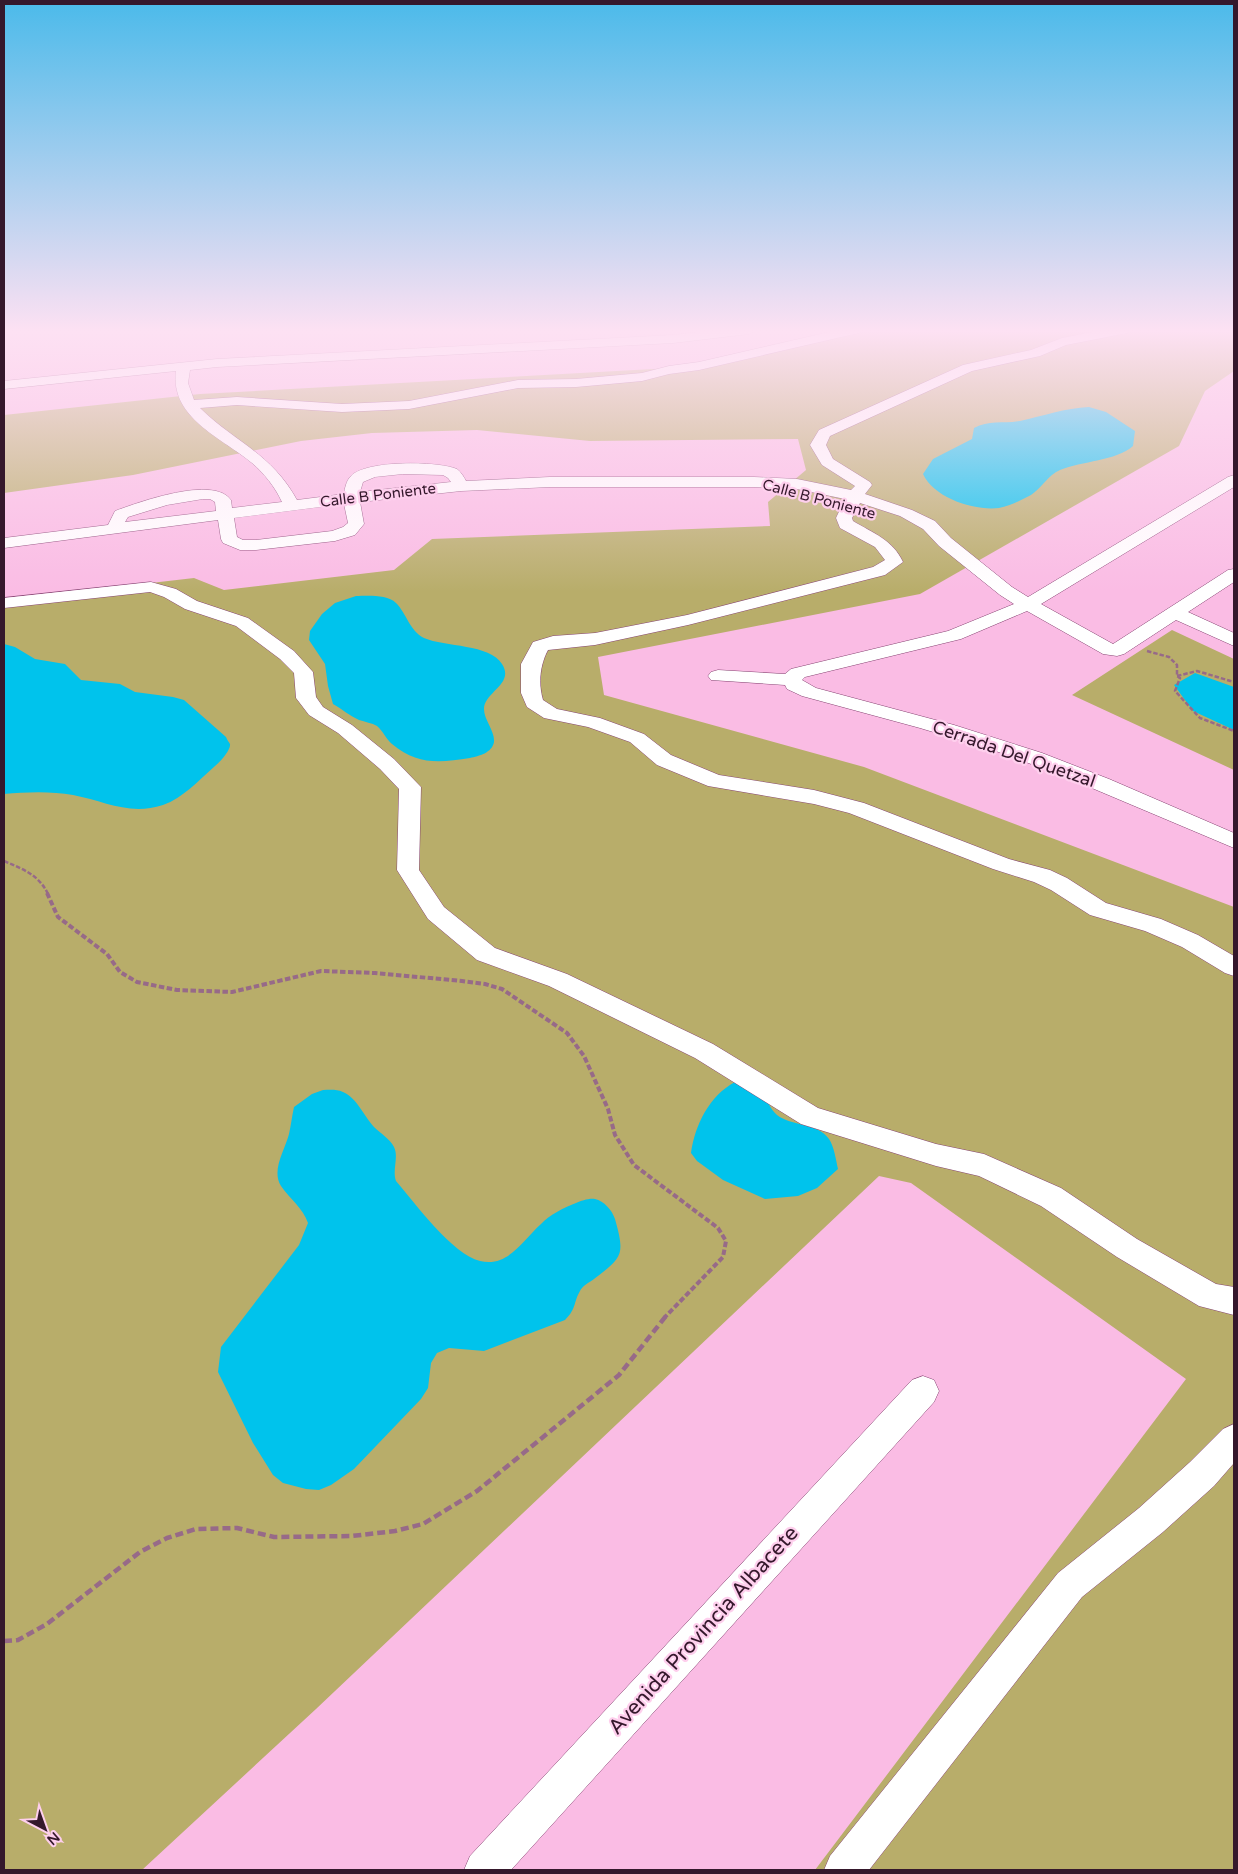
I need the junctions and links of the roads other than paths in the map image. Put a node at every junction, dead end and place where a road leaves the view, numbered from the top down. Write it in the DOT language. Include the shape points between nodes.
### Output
graph roads {
  1 [pos="202,417"];
  2 [pos="858,417"];
  3 [pos="1234,480"];
  4 [pos="461,486"];
  5 [pos="351,498"];
  6 [pos="853,500"];
  7 [pos="292,506"];
  8 [pos="224,515"];
  9 [pos="114,529"];
  10 [pos="4,543"];
  11 [pos="1234,574"];
  12 [pos="4,603"];
  13 [pos="1027,605"];
  14 [pos="1174,612"];
  15 [pos="1234,640"];
  16 [pos="718,676"];
  17 [pos="792,680"];
  18 [pos="1234,841"];
  19 [pos="1234,968"];
  20 [pos="1234,1301"];
  21 [pos="923,1391"];
  22 [pos="1234,1440"];
  23 [pos="484,1870"];
  24 [pos="844,1870"];
  1 -- 7 [label="street" via="258,460 286,492"];
  2 -- 6 [label="street" via="824,433 818,445 827,462 864,485"];
  3 -- 13 [label="street"];
  4 -- 5 [label="street, Calle B Poniente"];
  4 -- 5 [label="street" via="456,476 440,470 376,471 358,479"];
  4 -- 6 [label="street, Calle B Poniente" via="550,482 754,482"];
  5 -- 7 [label="street, Calle B Poniente"];
  5 -- 8 [label="street" via="356,524 349,531 335,536 240,544 229,539"];
  6 -- 13 [label="street, Calle B Poniente" via="945,542"];
  6 -- 19 [label="street" via="844,518 846,524 879,543 892,554 894,562 879,571 688,620 595,639 540,646 531,664 534,703 551,714 593,722 637,738 664,760 715,781 814,797 856,808 1001,864 1042,876 1098,909 1190,941"];
  7 -- 8 [label="street, Calle B Poniente"];
  8 -- 9 [label="street, Calle B Poniente"];
  8 -- 9 [label="street" via="223,500 215,494 202,494 138,507 121,514"];
  9 -- 10 [label="street, Calle B Poniente"];
  11 -- 14 [label="street"];
  12 -- 20 [label="street" via="151,587 242,622 287,655 303,672 306,698 316,711 359,740 410,787 408,870 436,913 486,954 558,980 696,1047 810,1116 936,1155 984,1166 1051,1197 1128,1248 1210,1296"];
  13 -- 14 [label="street, Calle B Poniente" via="1112,650 1117,650"];
  13 -- 17 [label="street" via="954,635 798,673"];
  14 -- 15 [label="street"];
  16 -- 17 [label="street"];
  17 -- 18 [label="street, Cerrada Del Quetzal" via="794,685 809,692 967,735 1034,758"];
  21 -- 23 [label="street, Avenida Provincia Albacete"];
  22 -- 24 [label="street" via="1151,1520 1070,1586"];
}
